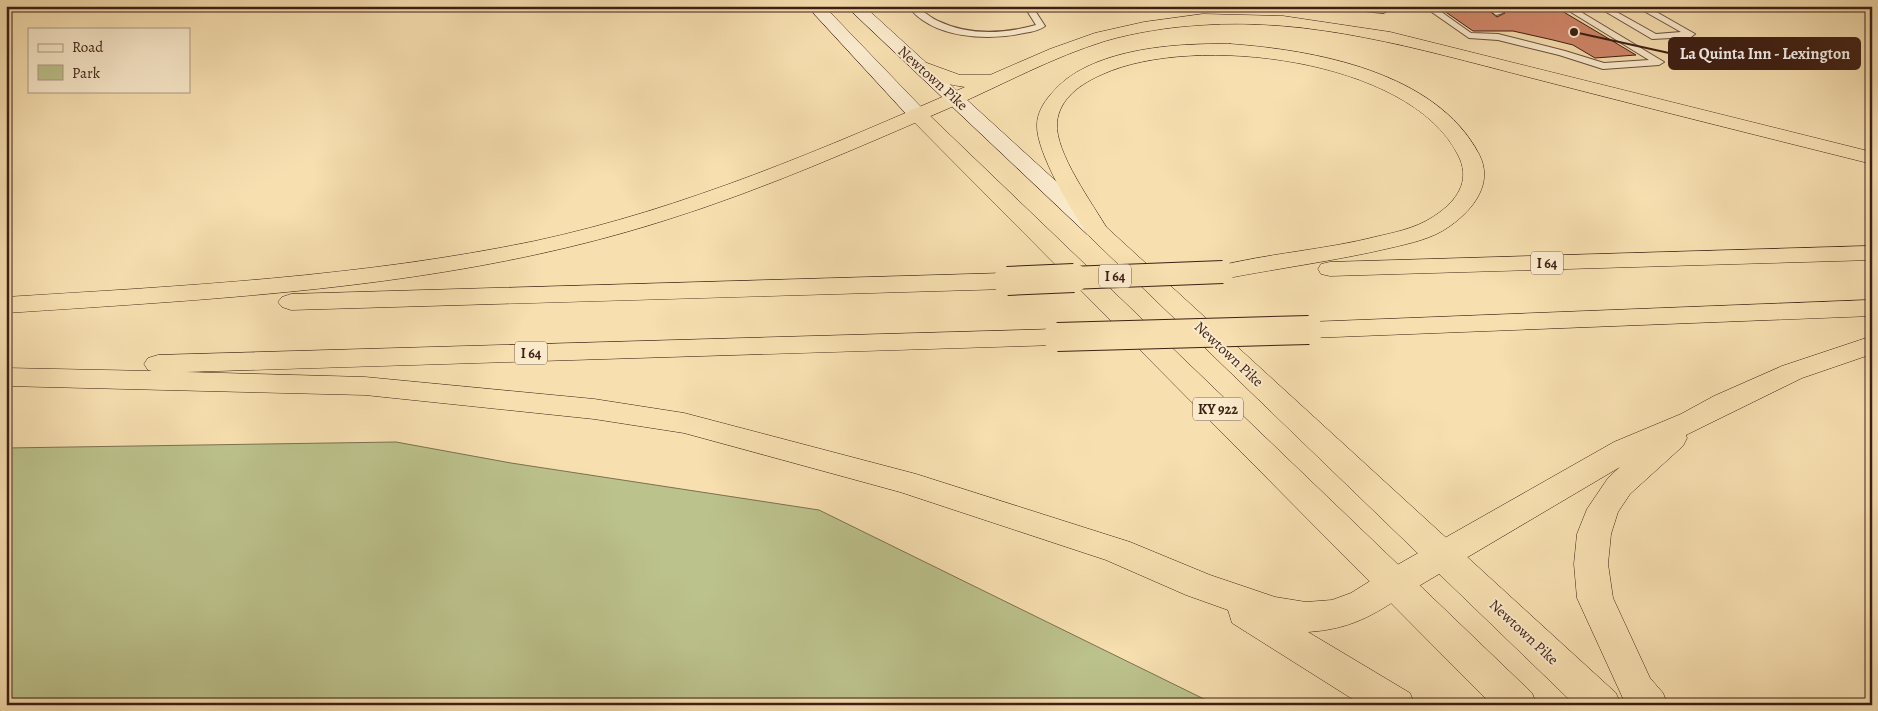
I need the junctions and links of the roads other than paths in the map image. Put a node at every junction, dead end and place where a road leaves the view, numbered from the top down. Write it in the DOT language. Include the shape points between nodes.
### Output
graph roads {
  1 [pos="814,6"];
  2 [pos="854,6"];
  3 [pos="912,6"];
  4 [pos="1028,6"];
  5 [pos="1338,6"];
  6 [pos="1377,6"];
  7 [pos="1428,6"];
  8 [pos="1489,6"];
  9 [pos="1565,6"];
  10 [pos="1600,6"];
  11 [pos="1639,6"];
  12 [pos="1499,13"];
  13 [pos="921,67"];
  14 [pos="1011,73"];
  15 [pos="955,98"];
  16 [pos="917,114"];
  17 [pos="1872,158"];
  18 [pos="1096,230"];
  19 [pos="1872,253"];
  20 [pos="1223,272"];
  21 [pos="6,305"];
  22 [pos="1872,308"];
  23 [pos="6,311"];
  24 [pos="1872,345"];
  25 [pos="6,368"];
  26 [pos="6,377"];
  27 [pos="1691,421"];
  28 [pos="1443,556"];
  29 [pos="1395,582"];
  30 [pos="1198,584"];
  31 [pos="1396,705"];
  32 [pos="1518,705"];
  33 [pos="1602,705"];
  34 [pos="1649,705"];
  1 -- 16 [label="main road, KY 922"];
  2 -- 13 [label="main road, Newtown Pike / KY 922"];
  3 -- 4 [label="lane" via="927,20 967,35 999,35 1041,26"];
  5 -- 6 [label="lane" via="1383,11"];
  7 -- 9 [label="lane" via="1469,35 1498,37 1603,66 1660,62"];
  8 -- 12 [label="lane"];
  10 -- 11 [label="lane" via="1654,37 1691,34"];
  13 -- 14 [label="highway" via="957,81 976,81"];
  13 -- 15 [label="main road, Newtown Pike / KY 922"];
  14 -- 15 [label="highway"];
  14 -- 17 [label="highway" via="1093,39 1176,22 1247,20 1303,23 1390,37"];
  15 -- 16 [label="highway"];
  15 -- 18 [label="main road, Newtown Pike / KY 922"];
  16 -- 21 [label="highway" via="815,158 683,208 609,230 488,258 419,271 316,283"];
  16 -- 29 [label="highway, KY 922"];
  18 -- 20 [label="highway" via="1060,166 1050,144 1047,124 1053,106 1065,90 1082,77 1100,68 1145,56 1171,51 1244,50 1298,58 1349,71 1403,92 1425,106 1460,136 1470,152 1475,184 1468,199 1431,228 1355,251"];
  18 -- 28 [label="highway, Newtown Pike / KY 922"];
  19 -- 20 [label="highway, I 64"];
  20 -- 23 [label="highway, I 64, bridge"];
  22 -- 25 [label="highway, I 64, bridge" via="1309,330"];
  24 -- 27 [label="highway" via="1792,372"];
  26 -- 30 [label="highway" via="365,386 594,409 684,423 905,482 1118,551"];
  27 -- 28 [label="highway" via="1625,450"];
  27 -- 34 [label="highway" via="1619,486 1603,509 1594,534 1591,564 1595,598 1636,690"];
  28 -- 29 [label="highway"];
  28 -- 33 [label="highway, Newtown Pike / KY 922"];
  29 -- 30 [label="highway" via="1364,604 1334,615 1306,617 1275,612"];
  29 -- 32 [label="highway, KY 922"];
  30 -- 31 [label="highway"];
}
